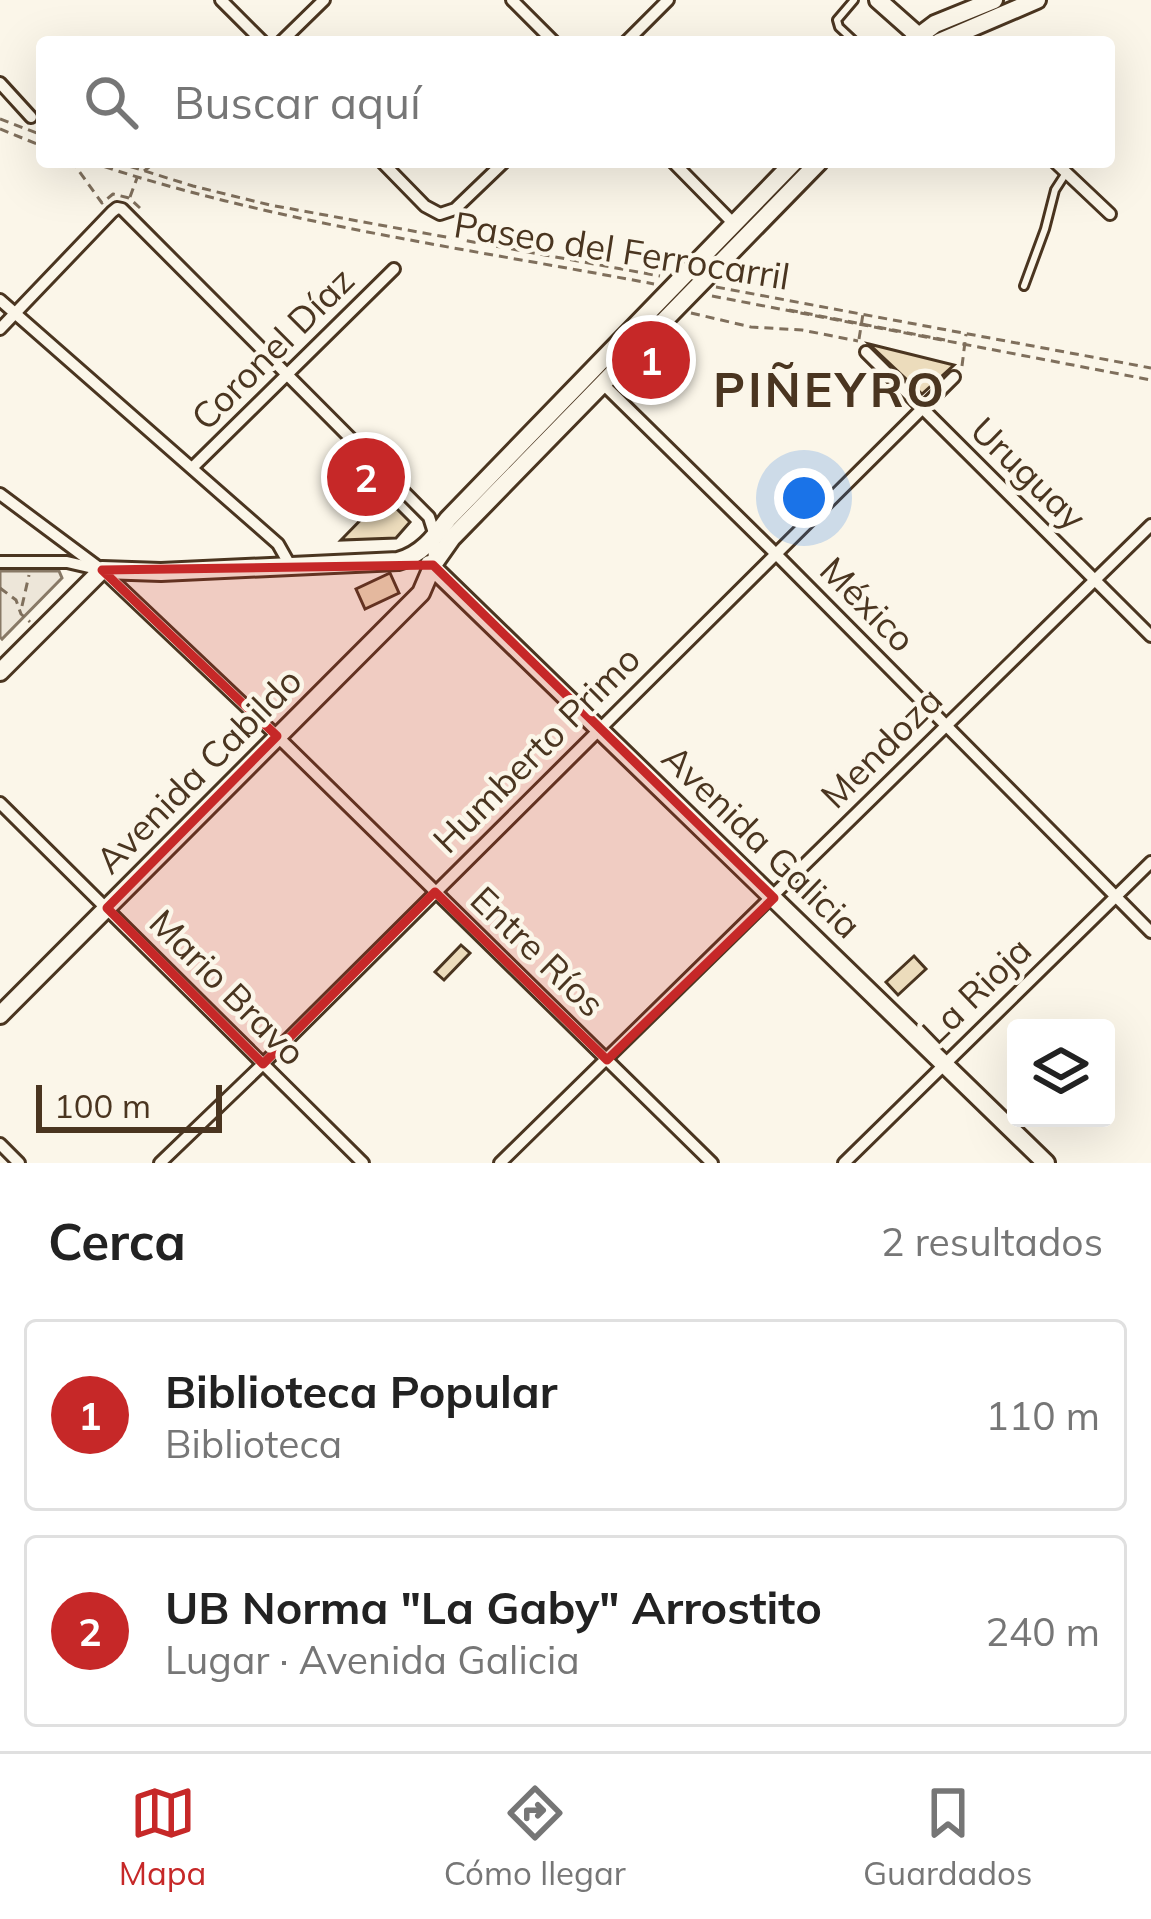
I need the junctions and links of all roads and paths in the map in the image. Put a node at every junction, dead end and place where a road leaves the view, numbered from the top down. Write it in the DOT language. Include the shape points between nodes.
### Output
graph roads {
  1 [pos="221,0"];
  2 [pos="324,0"];
  3 [pos="512,0"];
  4 [pos="668,0"];
  5 [pos="854,0"];
  6 [pos="878,0"];
  7 [pos="994,0"];
  8 [pos="1037,0"];
  9 [pos="257,36"];
  10 [pos="287,36"];
  11 [pos="548,36"];
  12 [pos="632,36"];
  13 [pos="849,36"];
  14 [pos="914,36"];
  15 [pos="922,36"];
  16 [pos="953,36"];
  17 [pos="0,83"];
  18 [pos="32,117"];
  19 [pos="0,119"];
  20 [pos="0,129"];
  21 [pos="36,133"];
  22 [pos="36,144"];
  23 [pos="77,168"];
  24 [pos="108,168"];
  25 [pos="132,168"];
  26 [pos="148,168"];
  27 [pos="388,168"];
  28 [pos="497,168"];
  29 [pos="679,168"];
  30 [pos="789,168"];
  31 [pos="812,168"];
  32 [pos="1062,168"];
  33 [pos="143,172"];
  34 [pos="1066,172"];
  35 [pos="137,178"];
  36 [pos="129,199"];
  37 [pos="140,208"];
  38 [pos="1110,214"];
  39 [pos="740,230"];
  40 [pos="394,269"];
  41 [pos="1024,286"];
  42 [pos="687,290"];
  43 [pos="0,300"];
  44 [pos="15,313"];
  45 [pos="863,314"];
  46 [pos="861,326"];
  47 [pos="0,329"];
  48 [pos="966,334"];
  49 [pos="862,346"];
  50 [pos="965,346"];
  51 [pos="1151,368"];
  52 [pos="289,376"];
  53 [pos="596,377"];
  54 [pos="953,377"];
  55 [pos="1151,380"];
  56 [pos="922,410"];
  57 [pos="192,468"];
  58 [pos="0,494"];
  59 [pos="1151,525"];
  60 [pos="435,536"];
  61 [pos="775,553"];
  62 [pos="410,558"];
  63 [pos="32,561"];
  64 [pos="0,562"];
  65 [pos="433,565"];
  66 [pos="292,567"];
  67 [pos="102,570"];
  68 [pos="1094,579"];
  69 [pos="0,588"];
  70 [pos="21,608"];
  71 [pos="40,632"];
  72 [pos="1151,636"];
  73 [pos="0,672"];
  74 [pos="945,724"];
  75 [pos="599,730"];
  76 [pos="277,736"];
  77 [pos="0,803"];
  78 [pos="1151,862"];
  79 [pos="435,892"];
  80 [pos="1116,897"];
  81 [pos="774,898"];
  82 [pos="106,908"];
  83 [pos="1151,932"];
  84 [pos="0,1016"];
  85 [pos="607,1060"];
  86 [pos="944,1063"];
  87 [pos="263,1064"];
  88 [pos="0,1144"];
  89 [pos="19,1163"];
  90 [pos="160,1163"];
  91 [pos="363,1163"];
  92 [pos="500,1163"];
  93 [pos="712,1163"];
  94 [pos="844,1163"];
  95 [pos="1046,1163"];
  1 -- 9 [label="street"];
  2 -- 10 [label="street"];
  3 -- 11 [label="street"];
  4 -- 12 [label="street"];
  5 -- 13 [label="lane" via="837,20"];
  6 -- 14 [label="main road"];
  7 -- 15 [label="main road"];
  8 -- 16 [label="main road"];
  17 -- 18 [label="street"];
  19 -- 21 [label="path"];
  20 -- 22 [label="path"];
  23 -- 36 [label="path" via="102,203 113,194"];
  24 -- 35 [label="path, Paseo del Ferrocarril"];
  25 -- 33 [label="path"];
  26 -- 33 [label="path"];
  27 -- 28 [label="street" via="440,214"];
  29 -- 39 [label="street"];
  30 -- 39 [label="main road"];
  31 -- 39 [label="main road"];
  32 -- 34 [label="street"];
  33 -- 35 [label="path"];
  33 -- 42 [label="path"];
  34 -- 38 [label="street"];
  34 -- 41 [label="lane"];
  35 -- 36 [label="path"];
  35 -- 42 [label="path, Paseo del Ferrocarril" via="377,234"];
  36 -- 37 [label="path"];
  39 -- 42 [label="main road"];
  40 -- 52 [label="street, Coronel Díaz"];
  42 -- 45 [label="path, Paseo del Ferrocarril"];
  42 -- 46 [label="path"];
  42 -- 49 [label="path" via="692,314"];
  42 -- 53 [label="main road"];
  42 -- 55 [label="path"];
  43 -- 44 [label="street"];
  44 -- 47 [label="street"];
  44 -- 52 [label="street" via="117,208"];
  44 -- 57 [label="street"];
  45 -- 46 [label="path"];
  45 -- 48 [label="path, Paseo del Ferrocarril"];
  46 -- 49 [label="path"];
  46 -- 50 [label="path"];
  48 -- 50 [label="path"];
  48 -- 51 [label="path, Paseo del Ferrocarril"];
  49 -- 56 [label="street, Uruguay"];
  50 -- 54 [label="path"];
  50 -- 55 [label="path"];
  52 -- 57 [label="street, Coronel Díaz"];
  52 -- 60 [label="street" via="428,518"];
  53 -- 60 [label="main road"];
  53 -- 61 [label="street, México"];
  53 -- 65 [label="main road, Avenida Cabildo"];
  54 -- 56 [label="street, Humberto Primo"];
  56 -- 61 [label="street, Humberto Primo"];
  56 -- 68 [label="street, Uruguay"];
  57 -- 66 [label="street" via="278,544"];
  58 -- 67 [label="street, Entre Ríos"];
  59 -- 68 [label="street, Mendoza"];
  60 -- 62 [label="main road"];
  60 -- 65 [label="street"];
  61 -- 74 [label="street, México"];
  61 -- 75 [label="street, Humberto Primo"];
  62 -- 65 [label="main road"];
  62 -- 66 [label="main road"];
  63 -- 64 [label="street"];
  63 -- 67 [label="street"];
  63 -- 70 [label="path"];
  65 -- 75 [label="main road, Avenida Galicia"];
  65 -- 76 [label="main road, Avenida Cabildo" via="421,593"];
  66 -- 67 [label="main road"];
  67 -- 71 [label="main road"];
  67 -- 76 [label="street, Entre Ríos"];
  68 -- 72 [label="street, Uruguay"];
  68 -- 74 [label="street, Mendoza"];
  69 -- 70 [label="path"];
  70 -- 71 [label="path"];
  71 -- 73 [label="main road"];
  74 -- 80 [label="street, México"];
  74 -- 81 [label="street, Mendoza"];
  75 -- 79 [label="street, Humberto Primo"];
  75 -- 81 [label="main road, Avenida Galicia"];
  76 -- 79 [label="street, Entre Ríos"];
  76 -- 82 [label="main road, Avenida Cabildo"];
  77 -- 82 [label="street, Mario Bravo"];
  78 -- 80 [label="street, La Rioja"];
  79 -- 85 [label="street, Entre Ríos"];
  79 -- 87 [label="street, Humberto Primo"];
  80 -- 83 [label="street, México"];
  80 -- 86 [label="street, La Rioja"];
  81 -- 85 [label="street, Mendoza"];
  81 -- 86 [label="main road, Avenida Galicia"];
  82 -- 84 [label="main road, Avenida Cabildo"];
  82 -- 87 [label="street, Mario Bravo"];
  85 -- 92 [label="street, Mendoza"];
  85 -- 93 [label="street, Entre Ríos"];
  86 -- 94 [label="street, La Rioja"];
  86 -- 95 [label="main road, Avenida Galicia"];
  87 -- 90 [label="street, Humberto Primo"];
  87 -- 91 [label="street, Mario Bravo"];
  88 -- 89 [label="street"];
}
